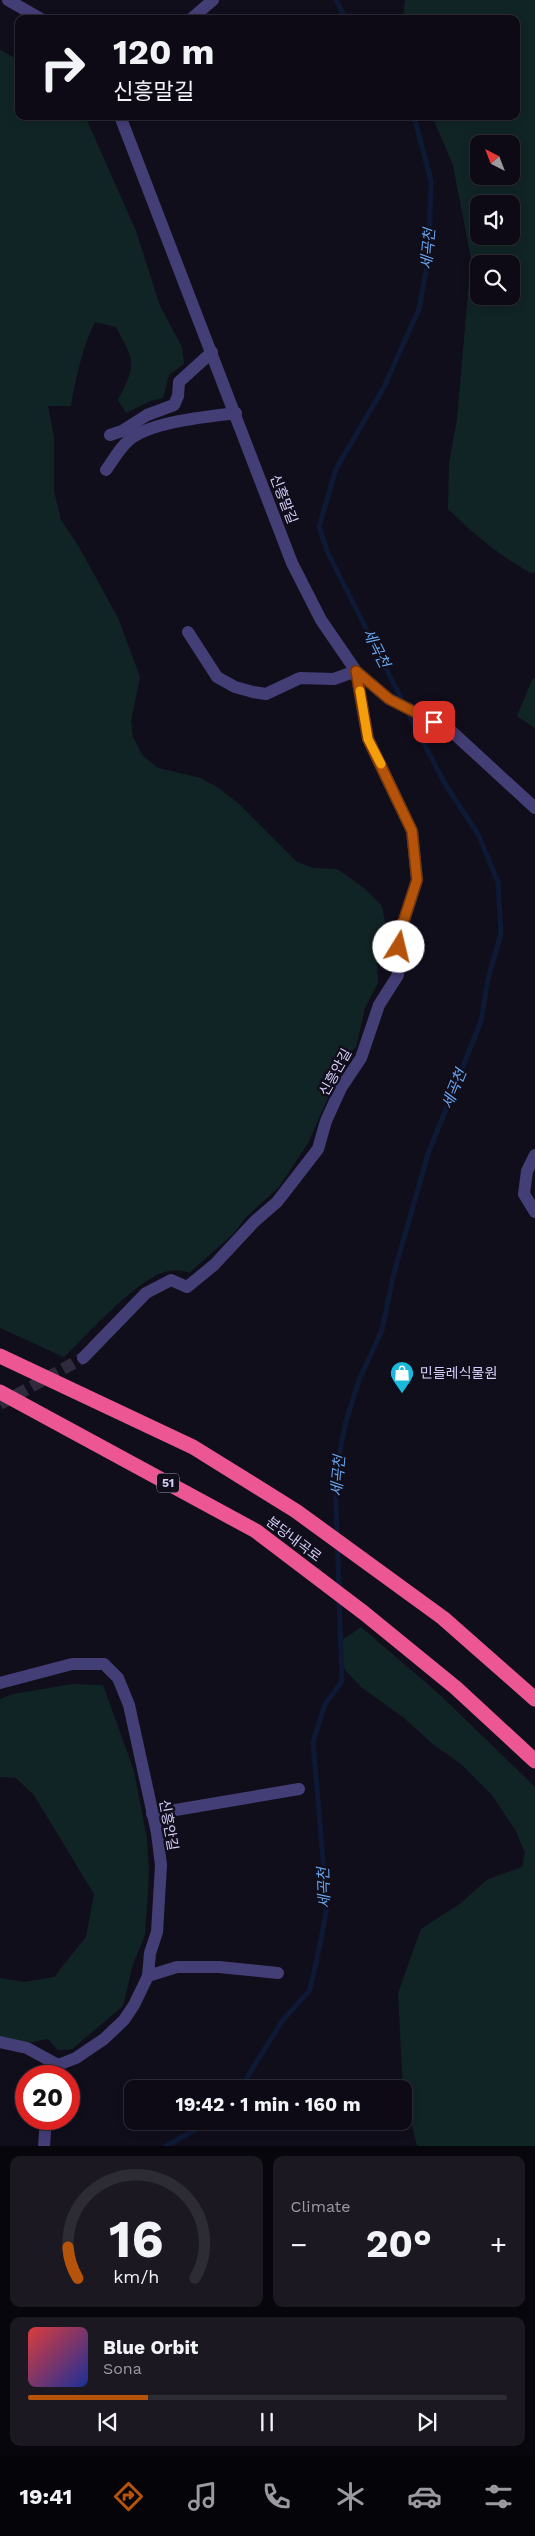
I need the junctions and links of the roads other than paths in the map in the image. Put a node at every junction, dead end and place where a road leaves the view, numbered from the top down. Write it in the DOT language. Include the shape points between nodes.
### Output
graph roads {
  1 [pos="8,0"];
  2 [pos="213,0"];
  3 [pos="34,15"];
  4 [pos="196,15"];
  5 [pos="122,120"];
  6 [pos="212,352"];
  7 [pos="236,413"];
  8 [pos="110,436"];
  9 [pos="106,470"];
  10 [pos="188,632"];
  11 [pos="356,671"];
  12 [pos="535,808"];
  13 [pos="535,1155"];
  14 [pos="535,1212"];
  15 [pos="0,1356"];
  16 [pos="83,1358"];
  17 [pos="0,1392"];
  18 [pos="0,1683"];
  19 [pos="535,1699"];
  20 [pos="535,1761"];
  21 [pos="298,1789"];
  22 [pos="152,1814"];
  23 [pos="278,1973"];
  24 [pos="148,1976"];
  25 [pos="0,2042"];
  26 [pos="58,2065"];
  27 [pos="45,2130"];
  28 [pos="44,2146"];
  1 -- 3 [label="street"];
  2 -- 4 [label="street"];
  5 -- 6 [label="street, 신흥말길"];
  6 -- 7 [label="street, 신흥말길"];
  6 -- 8 [label="street" via="179,382 174,405 147,415"];
  7 -- 9 [label="street" via="172,422 134,436 124,444"];
  7 -- 11 [label="street, 신흥말길" via="292,563 321,620"];
  10 -- 11 [label="street" via="216,677 253,692 266,694 300,678 334,679"];
  11 -- 12 [label="street, 신흥말길" via="389,699 449,729"];
  11 -- 16 [label="street, 신흥안길" via="368,739 412,831 417,880 400,932 398,975 379,1005 361,1058 341,1088 318,1149 277,1202 214,1265 187,1287 171,1280 146,1293"];
  13 -- 14 [label="street" via="527,1171 524,1194"];
  15 -- 19 [label="highway, 분당내곡로" via="192,1448 296,1511 443,1618"];
  17 -- 20 [label="highway, 분당내곡로 / 51" via="256,1530 456,1688"];
  18 -- 22 [label="street, 신흥안길" via="72,1664 104,1664 118,1678 130,1705"];
  21 -- 22 [label="street"];
  22 -- 24 [label="street, 신흥안길" via="161,1865 157,1932 150,1953"];
  23 -- 24 [label="street" via="177,1967"];
  24 -- 26 [label="street, 신흥안길" via="124,2020 104,2039 76,2058"];
  25 -- 26 [label="street" via="28,2048"];
  27 -- 28 [label="street"];
}
